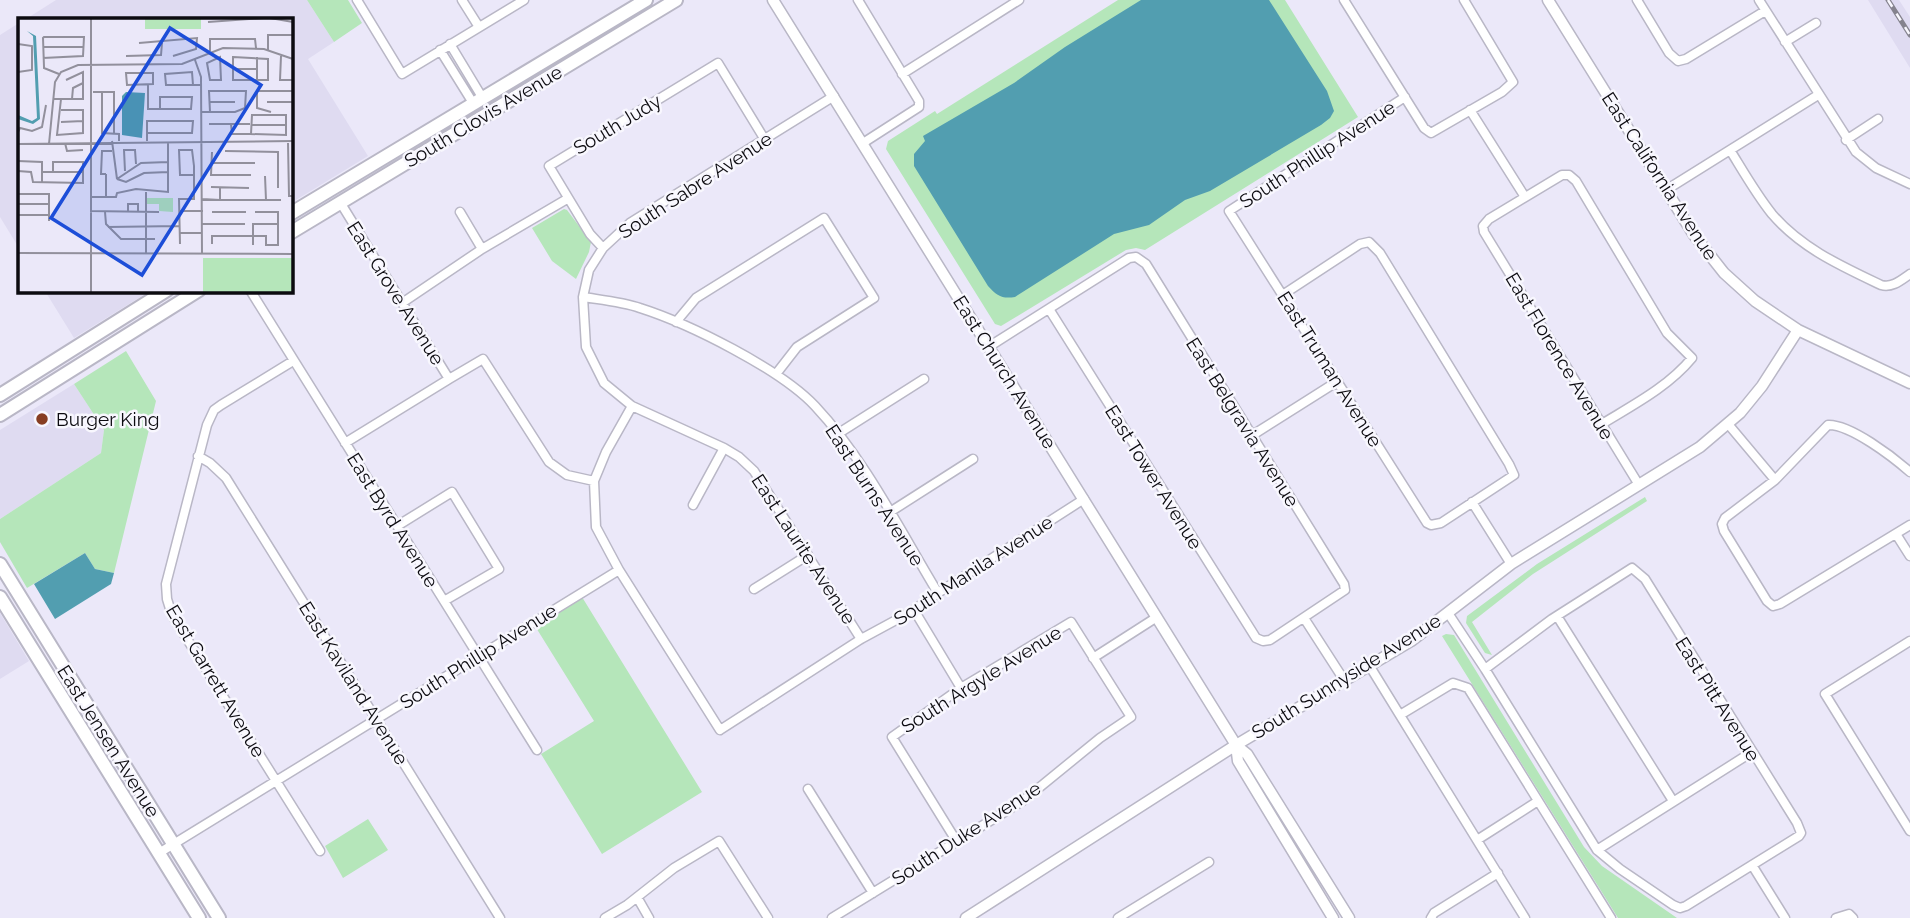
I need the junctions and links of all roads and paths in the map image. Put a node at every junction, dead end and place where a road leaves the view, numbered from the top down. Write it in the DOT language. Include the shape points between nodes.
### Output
graph roads {
  1 [pos="357,0"];
  2 [pos="462,0"];
  3 [pos="524,0"];
  4 [pos="646,0"];
  5 [pos="676,0"];
  6 [pos="773,0"];
  7 [pos="858,0"];
  8 [pos="1019,0"];
  9 [pos="1345,0"];
  10 [pos="1464,0"];
  11 [pos="1548,0"];
  12 [pos="1637,0"];
  13 [pos="1759,0"];
  14 [pos="1765,11"];
  15 [pos="1816,23"];
  16 [pos="479,27"];
  17 [pos="1785,43"];
  18 [pos="450,44"];
  19 [pos="440,50"];
  20 [pos="902,74"];
  21 [pos="1818,95"];
  22 [pos="834,96"];
  23 [pos="1405,97"];
  24 [pos="478,100"];
  25 [pos="1470,110"];
  26 [pos="1878,119"];
  27 [pos="765,140"];
  28 [pos="1846,140"];
  29 [pos="863,143"];
  30 [pos="1730,150"];
  31 [pos="393,151"];
  32 [pos="1910,184"];
  33 [pos="1666,190"];
  34 [pos="1525,197"];
  35 [pos="567,199"];
  36 [pos="340,202"];
  37 [pos="1229,211"];
  38 [pos="460,212"];
  39 [pos="292,213"];
  40 [pos="292,232"];
  41 [pos="603,248"];
  42 [pos="482,249"];
  43 [pos="1910,274"];
  44 [pos="164,292"];
  45 [pos="196,292"];
  46 [pos="251,292"];
  47 [pos="1284,294"];
  48 [pos="583,297"];
  49 [pos="402,303"];
  50 [pos="1049,309"];
  51 [pos="677,322"];
  52 [pos="1798,330"];
  53 [pos="990,346"];
  54 [pos="293,361"];
  55 [pos="776,374"];
  56 [pos="449,379"];
  57 [pos="925,379"];
  58 [pos="1338,381"];
  59 [pos="1910,383"];
  60 [pos="0,395"];
  61 [pos="632,406"];
  62 [pos="0,415"];
  63 [pos="1602,424"];
  64 [pos="1728,424"];
  65 [pos="839,433"];
  66 [pos="1251,436"];
  67 [pos="345,443"];
  68 [pos="724,448"];
  69 [pos="198,456"];
  70 [pos="973,459"];
  71 [pos="1910,472"];
  72 [pos="1776,480"];
  73 [pos="594,481"];
  74 [pos="1639,485"];
  75 [pos="1084,499"];
  76 [pos="1472,502"];
  77 [pos="694,505"];
  78 [pos="890,512"];
  79 [pos="1910,525"];
  80 [pos="397,526"];
  81 [pos="1896,534"];
  82 [pos="808,555"];
  83 [pos="1910,556"];
  84 [pos="0,564"];
  85 [pos="1511,564"];
  86 [pos="618,570"];
  87 [pos="754,589"];
  88 [pos="937,593"];
  89 [pos="0,597"];
  90 [pos="444,601"];
  91 [pos="914,610"];
  92 [pos="1448,613"];
  93 [pos="1557,616"];
  94 [pos="1157,617"];
  95 [pos="1304,618"];
  96 [pos="861,639"];
  97 [pos="1909,645"];
  98 [pos="477,655"];
  99 [pos="1093,658"];
  100 [pos="1369,665"];
  101 [pos="1485,669"];
  102 [pos="1344,680"];
  103 [pos="961,688"];
  104 [pos="1400,715"];
  105 [pos="377,719"];
  106 [pos="1236,745"];
  107 [pos="537,750"];
  108 [pos="1752,752"];
  109 [pos="276,782"];
  110 [pos="808,789"];
  111 [pos="1538,801"];
  112 [pos="1673,801"];
  113 [pos="1910,831"];
  114 [pos="1477,840"];
  115 [pos="957,842"];
  116 [pos="174,845"];
  117 [pos="1597,850"];
  118 [pos="320,851"];
  119 [pos="159,853"];
  120 [pos="1209,862"];
  121 [pos="1752,865"];
  122 [pos="1498,873"];
  123 [pos="873,893"];
  124 [pos="636,897"];
  125 [pos="1851,916"];
  126 [pos="1123,917"];
  127 [pos="199,918"];
  128 [pos="219,918"];
  129 [pos="500,918"];
  130 [pos="605,918"];
  131 [pos="649,918"];
  132 [pos="768,918"];
  133 [pos="832,918"];
  134 [pos="966,918"];
  135 [pos="1333,918"];
  136 [pos="1349,918"];
  137 [pos="1431,918"];
  138 [pos="1525,918"];
  139 [pos="1611,918"];
  140 [pos="1785,918"];
  141 [pos="1836,918"];
  1 -- 19 [label="street" via="402,74"];
  2 -- 16 [label="street"];
  3 -- 16 [label="street"];
  4 -- 24 [label="main road, South Clovis Avenue"];
  5 -- 36 [label="main road, South Clovis Avenue"];
  6 -- 22 [label="street, East Church Avenue"];
  7 -- 20 [label="street"];
  8 -- 20 [label="street"];
  9 -- 23 [label="street"];
  10 -- 25 [label="street" via="1513,82"];
  11 -- 33 [label="street, East California Avenue"];
  12 -- 14 [label="street" via="1678,61"];
  13 -- 14 [label="street"];
  14 -- 17 [label="street"];
  15 -- 17 [label="street"];
  16 -- 18 [label="street"];
  17 -- 21 [label="street"];
  18 -- 19 [label="street"];
  18 -- 24 [label="street"];
  19 -- 24 [label="street"];
  20 -- 29 [label="street" via="919,107"];
  21 -- 28 [label="street"];
  21 -- 30 [label="street"];
  22 -- 27 [label="street, South Sabre Avenue"];
  22 -- 29 [label="street, East Church Avenue"];
  23 -- 25 [label="street" via="1423,128 1431,133"];
  23 -- 37 [label="street, South Phillip Avenue"];
  24 -- 31 [label="main road, South Clovis Avenue"];
  25 -- 34 [label="street"];
  26 -- 28 [label="street"];
  27 -- 35 [label="street, South Judy" via="718,63 549,166"];
  27 -- 41 [label="street, South Sabre Avenue" via="630,223"];
  28 -- 32 [label="street" via="1865,160"];
  29 -- 53 [label="street, East Church Avenue"];
  30 -- 33 [label="street"];
  30 -- 43 [label="street" via="1772,213 1800,241 1888,286"];
  31 -- 36 [label="main road" via="385,164 343,191"];
  31 -- 39 [label="main road, South Clovis Avenue"];
  33 -- 52 [label="street, East California Avenue" via="1724,273"];
  34 -- 63 [label="street, East Florence Avenue" via="1489,219 1484,232"];
  34 -- 63 [label="street" via="1569,174 1667,334 1692,358 1653,392"];
  35 -- 41 [label="street"];
  35 -- 42 [label="street"];
  36 -- 40 [label="main road, South Clovis Avenue"];
  36 -- 49 [label="street, East Grove Avenue"];
  37 -- 47 [label="street, East Truman Avenue"];
  38 -- 42 [label="street"];
  41 -- 48 [label="street, South Sabre Avenue" via="589,270"];
  42 -- 49 [label="street"];
  44 -- 60 [label="main road"];
  45 -- 62 [label="main road"];
  46 -- 54 [label="street, East Byrd Avenue"];
  47 -- 58 [label="street, East Truman Avenue"];
  47 -- 76 [label="street" via="1360,244 1369,242 1380,253 1514,475"];
  48 -- 51 [label="street, East Burns Avenue" via="638,307"];
  48 -- 61 [label="street, East Laurite Avenue" via="586,347 604,383"];
  49 -- 56 [label="street, East Grove Avenue"];
  50 -- 53 [label="street"];
  50 -- 66 [label="street, East Belgravia Avenue" via="1136,257 1146,264"];
  50 -- 95 [label="street, East Tower Avenue" via="1256,638 1270,639"];
  51 -- 55 [label="street, East Burns Avenue"];
  51 -- 55 [label="street" via="696,298 824,218 874,298 797,346"];
  52 -- 59 [label="street, East California Avenue"];
  52 -- 64 [label="street, South Sunnyside Avenue" via="1762,386"];
  53 -- 75 [label="street, East Church Avenue"];
  54 -- 67 [label="street, East Byrd Avenue"];
  54 -- 69 [label="street, East Garrett Avenue" via="214,410"];
  55 -- 65 [label="street, East Burns Avenue"];
  56 -- 67 [label="street"];
  56 -- 73 [label="street, East Grove Avenue" via="483,359 548,463"];
  57 -- 65 [label="street"];
  58 -- 66 [label="street"];
  58 -- 76 [label="street, East Truman Avenue" via="1421,517 1431,525 1441,523"];
  61 -- 68 [label="street, East Laurite Avenue"];
  61 -- 73 [label="street"];
  63 -- 74 [label="street, East Florence Avenue"];
  64 -- 72 [label="street"];
  64 -- 74 [label="street, South Sunnyside Avenue"];
  65 -- 78 [label="street, East Burns Avenue"];
  66 -- 95 [label="street, East Belgravia Avenue" via="1345,584 1345,590"];
  67 -- 80 [label="street, East Byrd Avenue"];
  68 -- 77 [label="street"];
  68 -- 82 [label="street, East Laurite Avenue" via="754,471"];
  69 -- 105 [label="street, East Kaviland Avenue" via="226,478"];
  69 -- 109 [label="street, East Garrett Avenue" via="166,584 167,599 172,615"];
  70 -- 78 [label="street"];
  71 -- 72 [label="street" via="1874,444 1828,425"];
  72 -- 81 [label="street" via="1721,524 1773,606"];
  73 -- 86 [label="street" via="596,527"];
  74 -- 85 [label="street, South Sunnyside Avenue"];
  75 -- 88 [label="street, South Manila Avenue"];
  75 -- 94 [label="street, East Church Avenue"];
  76 -- 85 [label="street"];
  78 -- 88 [label="street, East Burns Avenue"];
  79 -- 81 [label="street"];
  80 -- 90 [label="street, East Byrd Avenue"];
  80 -- 90 [label="street" via="452,492 499,569"];
  81 -- 83 [label="street"];
  82 -- 87 [label="street"];
  82 -- 96 [label="street, East Laurite Avenue"];
  84 -- 116 [label="main road, East Jensen Avenue"];
  85 -- 92 [label="street, South Sunnyside Avenue"];
  86 -- 96 [label="street, South Manila Avenue" via="720,730"];
  86 -- 98 [label="street, South Phillip Avenue"];
  88 -- 91 [label="street, South Manila Avenue"];
  89 -- 119 [label="main road, East Jensen Avenue"];
  90 -- 98 [label="street, East Byrd Avenue"];
  91 -- 96 [label="street, South Manila Avenue"];
  91 -- 103 [label="street"];
  92 -- 100 [label="street, South Sunnyside Avenue"];
  92 -- 101 [label="street"];
  93 -- 101 [label="street"];
  93 -- 108 [label="street, East Pitt Avenue" via="1632,568 1645,579"];
  93 -- 112 [label="street"];
  94 -- 99 [label="street"];
  94 -- 106 [label="street, East Church Avenue"];
  95 -- 102 [label="street"];
  97 -- 113 [label="street" via="1825,694"];
  98 -- 105 [label="street, South Phillip Avenue"];
  98 -- 107 [label="street, East Byrd Avenue"];
  99 -- 103 [label="street, South Argyle Avenue" via="1071,622"];
  99 -- 115 [label="street, South Duke Avenue" via="1130,718 1024,800"];
  100 -- 102 [label="street, South Sunnyside Avenue"];
  100 -- 104 [label="street"];
  101 -- 117 [label="street"];
  102 -- 106 [label="street, South Sunnyside Avenue"];
  103 -- 115 [label="street, South Argyle Avenue" via="892,737"];
  104 -- 111 [label="street" via="1453,683 1468,688"];
  104 -- 114 [label="street"];
  105 -- 109 [label="street, South Phillip Avenue"];
  105 -- 129 [label="street, East Kaviland Avenue"];
  106 -- 134 [label="street, South Sunnyside Avenue"];
  106 -- 135 [label="street, East Church Avenue" via="1238,761"];
  106 -- 136 [label="street, East Church Avenue" via="1247,754"];
  108 -- 112 [label="street"];
  108 -- 121 [label="street, East Pitt Avenue" via="1801,833"];
  109 -- 116 [label="street, South Phillip Avenue"];
  109 -- 118 [label="street, East Garrett Avenue"];
  110 -- 123 [label="street"];
  111 -- 114 [label="street"];
  111 -- 139 [label="street"];
  112 -- 117 [label="street"];
  114 -- 122 [label="street"];
  115 -- 123 [label="street, South Duke Avenue"];
  116 -- 119 [label="street, South Phillip Avenue"];
  116 -- 128 [label="main road, East Jensen Avenue"];
  117 -- 121 [label="street" via="1680,908"];
  119 -- 127 [label="main road, East Jensen Avenue"];
  120 -- 126 [label="street"];
  121 -- 140 [label="street"];
  122 -- 137 [label="street"];
  122 -- 138 [label="street"];
  123 -- 133 [label="street, South Duke Avenue"];
  124 -- 130 [label="street"];
  124 -- 131 [label="street"];
  124 -- 132 [label="street" via="719,841"];
  125 -- 141 [label="street"];
}
